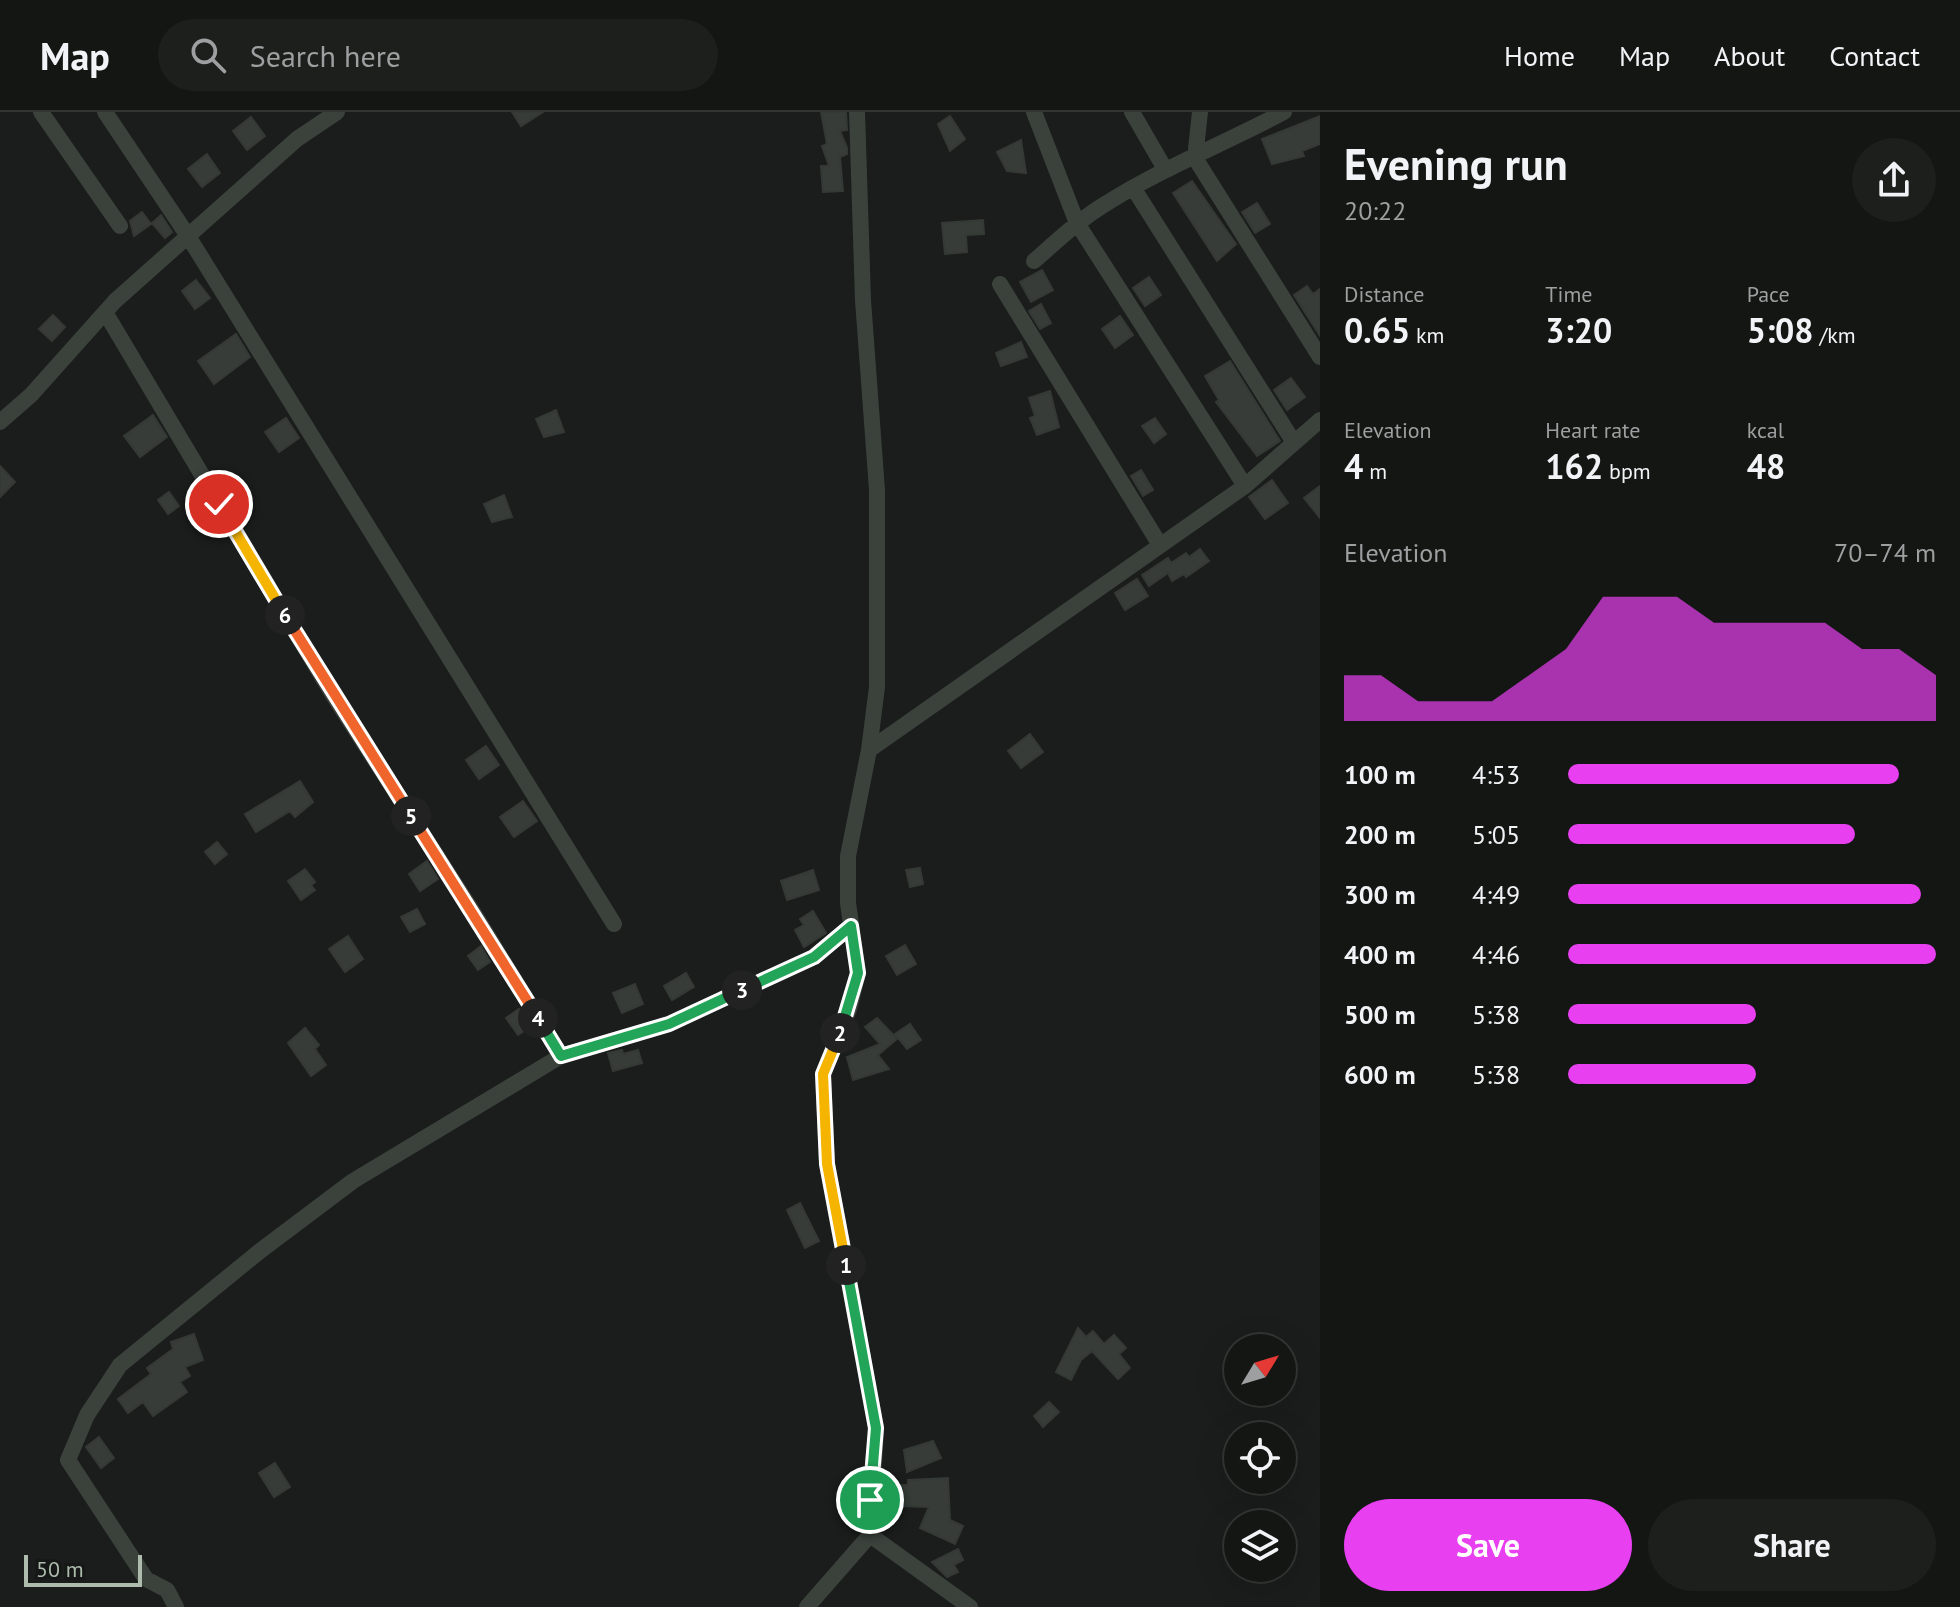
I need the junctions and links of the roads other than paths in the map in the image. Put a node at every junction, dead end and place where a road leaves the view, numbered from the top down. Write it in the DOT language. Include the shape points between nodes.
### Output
graph roads {
  1 [pos="41,112"];
  2 [pos="105,112"];
  3 [pos="337,112"];
  4 [pos="857,112"];
  5 [pos="1034,112"];
  6 [pos="1132,112"];
  7 [pos="1200,112"];
  8 [pos="1284,112"];
  9 [pos="1195,158"];
  10 [pos="1165,169"];
  11 [pos="1134,189"];
  12 [pos="1077,223"];
  13 [pos="120,226"];
  14 [pos="188,236"];
  15 [pos="1034,261"];
  16 [pos="1000,284"];
  17 [pos="105,312"];
  18 [pos="1320,357"];
  19 [pos="1320,420"];
  20 [pos="0,422"];
  21 [pos="1293,441"];
  22 [pos="1245,486"];
  23 [pos="1160,545"];
  24 [pos="869,750"];
  25 [pos="614,924"];
  26 [pos="851,926"];
  27 [pos="561,1056"];
  28 [pos="870,1535"];
  29 [pos="176,1607"];
  30 [pos="807,1607"];
  31 [pos="970,1607"];
  1 -- 13 [label="street"];
  2 -- 14 [label="street"];
  3 -- 14 [label="street" via="297,139"];
  4 -- 24 [label="street" via="877,490 877,687"];
  5 -- 12 [label="street"];
  6 -- 10 [label="street"];
  7 -- 9 [label="street"];
  8 -- 9 [label="street"];
  9 -- 10 [label="street"];
  9 -- 18 [label="street"];
  10 -- 11 [label="street"];
  11 -- 12 [label="street"];
  11 -- 21 [label="street"];
  12 -- 15 [label="street"];
  12 -- 22 [label="street"];
  14 -- 17 [label="street"];
  14 -- 25 [label="street"];
  16 -- 23 [label="street"];
  17 -- 20 [label="street"];
  17 -- 27 [label="street" via="333,695"];
  19 -- 21 [label="street"];
  21 -- 22 [label="street"];
  22 -- 23 [label="street"];
  23 -- 24 [label="street"];
  24 -- 26 [label="street" via="848,856"];
  26 -- 27 [label="street" via="814,957 669,1024"];
  26 -- 28 [label="street" via="858,973 823,1074 827,1164 876,1428"];
  27 -- 29 [label="street" via="353,1181 120,1365 87,1415 68,1460 146,1579 167,1590"];
  28 -- 30 [label="street"];
  28 -- 31 [label="street"];
}
